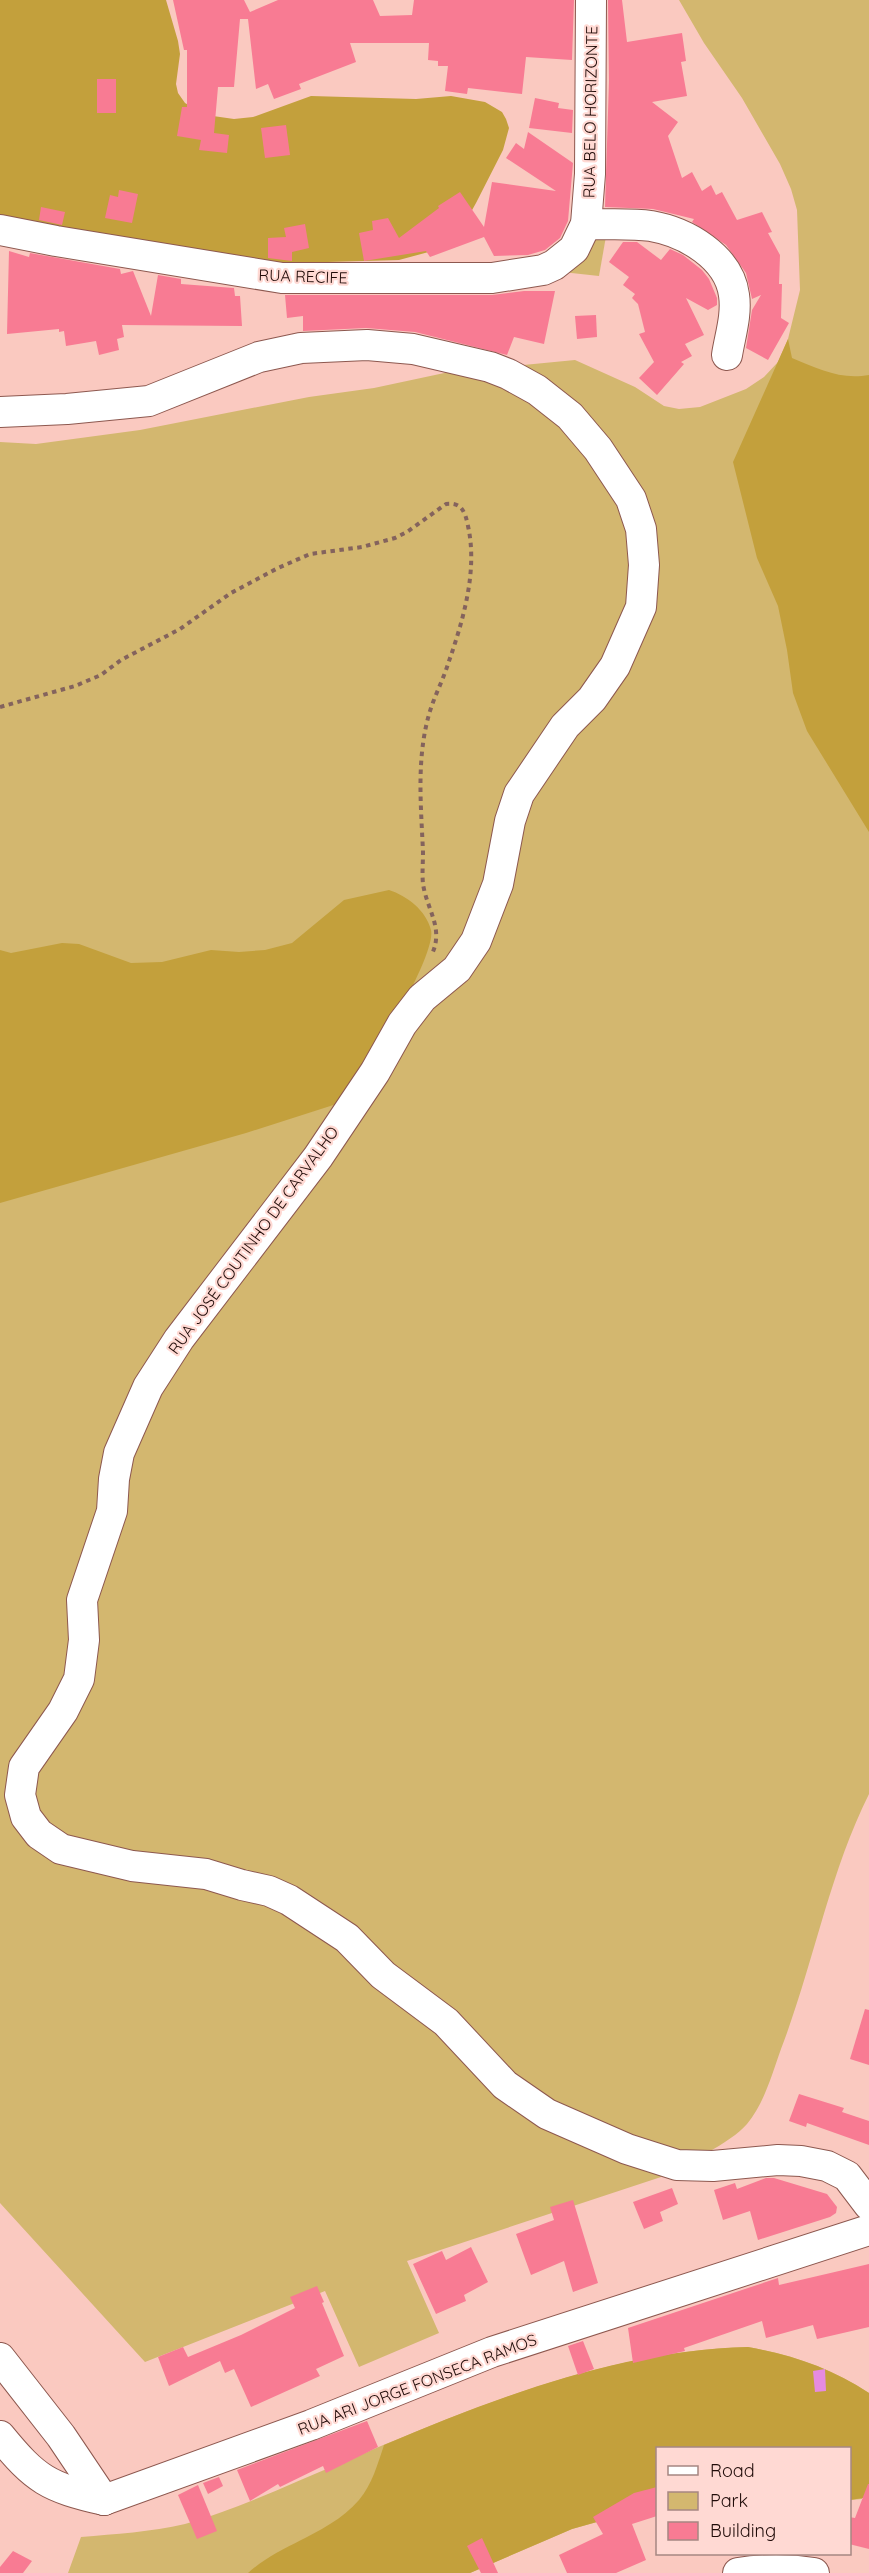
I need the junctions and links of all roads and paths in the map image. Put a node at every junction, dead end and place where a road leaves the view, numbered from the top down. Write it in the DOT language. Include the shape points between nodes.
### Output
graph roads {
  1 [pos="591,0"];
  2 [pos="586,224"];
  3 [pos="0,230"];
  4 [pos="727,355"];
  5 [pos="0,412"];
  6 [pos="0,707"];
  7 [pos="430,960"];
  8 [pos="869,2205"];
  9 [pos="869,2230"];
  10 [pos="0,2358"];
  11 [pos="0,2436"];
  12 [pos="104,2500"];
  13 [pos="738,2573"];
  14 [pos="814,2573"];
  1 -- 2 [label="street, RUA BELO HORIZONTE"];
  2 -- 3 [label="street, RUA RECIFE" via="574,249 554,265 527,274 492,278 282,278"];
  2 -- 4 [label="street" via="666,230 692,240 714,258 734,293"];
  5 -- 8 [label="street, RUA JOSÉ COUTINHO DE CARVALHO" via="149,400 259,357 301,348 367,345 413,349 490,367 523,381 583,429 622,483 637,513 644,565 641,607 615,666 592,699 565,726 519,794 498,884 476,941 457,969 422,998 407,1017 313,1163 147,1387 119,1453 112,1511 82,1600 84,1640 79,1679 63,1711 24,1767 20,1795 26,1817 61,1849 132,1866 206,1874 290,1900 347,1938 383,1975 446,2022 505,2085 546,2114 627,2149 676,2165 753,2164 768,2160 827,2166 847,2176"];
  6 -- 7 [label="path" via="101,675 180,629 231,593 297,560 386,541 407,532 446,504 460,506 471,540 471,572 449,664 430,710 421,765 423,885 437,928"];
  9 -- 12 [label="street, RUA ARI JORGE FONSECA RAMOS" via="492,2352 311,2425"];
  10 -- 12 [label="street" via="61,2436"];
  11 -- 12 [label="street" via="43,2480 59,2489"];
  13 -- 14 [label="street" via="761,2569"];
}
